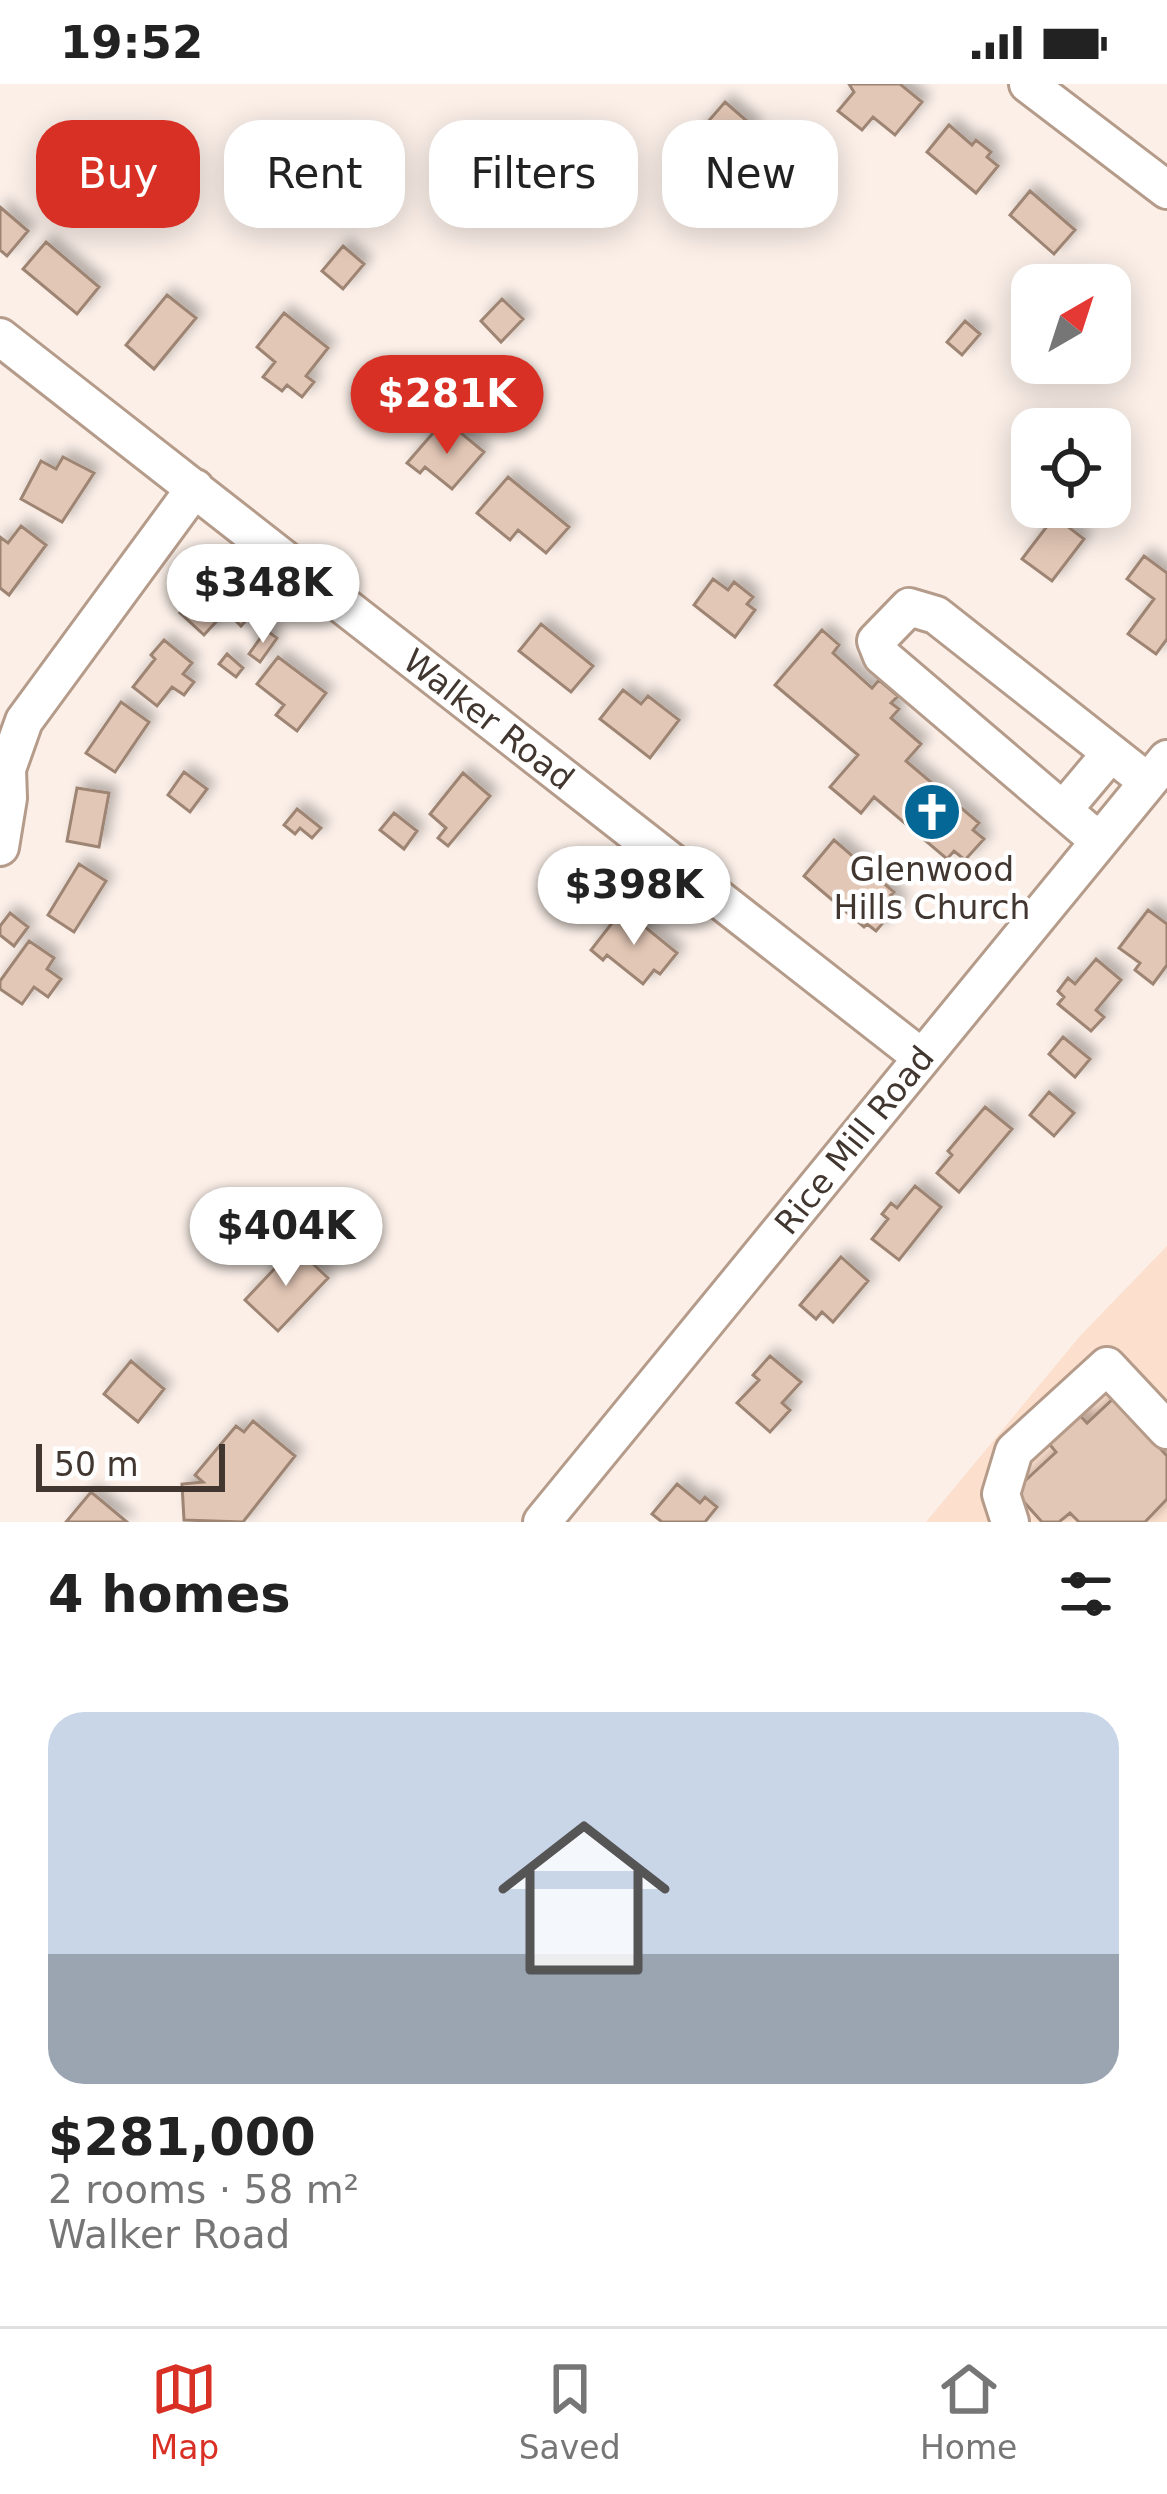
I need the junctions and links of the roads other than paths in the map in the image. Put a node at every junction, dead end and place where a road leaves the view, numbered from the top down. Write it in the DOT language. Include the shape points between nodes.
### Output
graph roads {
  1 [pos="1028,84"];
  2 [pos="1167,190"];
  3 [pos="0,337"];
  4 [pos="195,488"];
  5 [pos="1111,753"];
  6 [pos="1157,770"];
  7 [pos="1063,810"];
  8 [pos="1099,841"];
  9 [pos="0,847"];
  10 [pos="922,1057"];
  11 [pos="1167,1430"];
  12 [pos="542,1522"];
  13 [pos="1010,1522"];
  1 -- 2 [label="street"];
  3 -- 4 [label="street, Walker Road"];
  4 -- 9 [label="street" via="23,721 7,769"];
  4 -- 10 [label="street, Walker Road"];
  5 -- 6 [label="street"];
  5 -- 7 [label="street"];
  5 -- 7 [label="street" via="936,615 909,607 876,641 882,656"];
  6 -- 8 [label="street, Rice Mill Road"];
  7 -- 8 [label="street"];
  8 -- 10 [label="street, Rice Mill Road"];
  10 -- 12 [label="street, Rice Mill Road"];
  11 -- 13 [label="street" via="1107,1366 1014,1451 1001,1494"];
}
